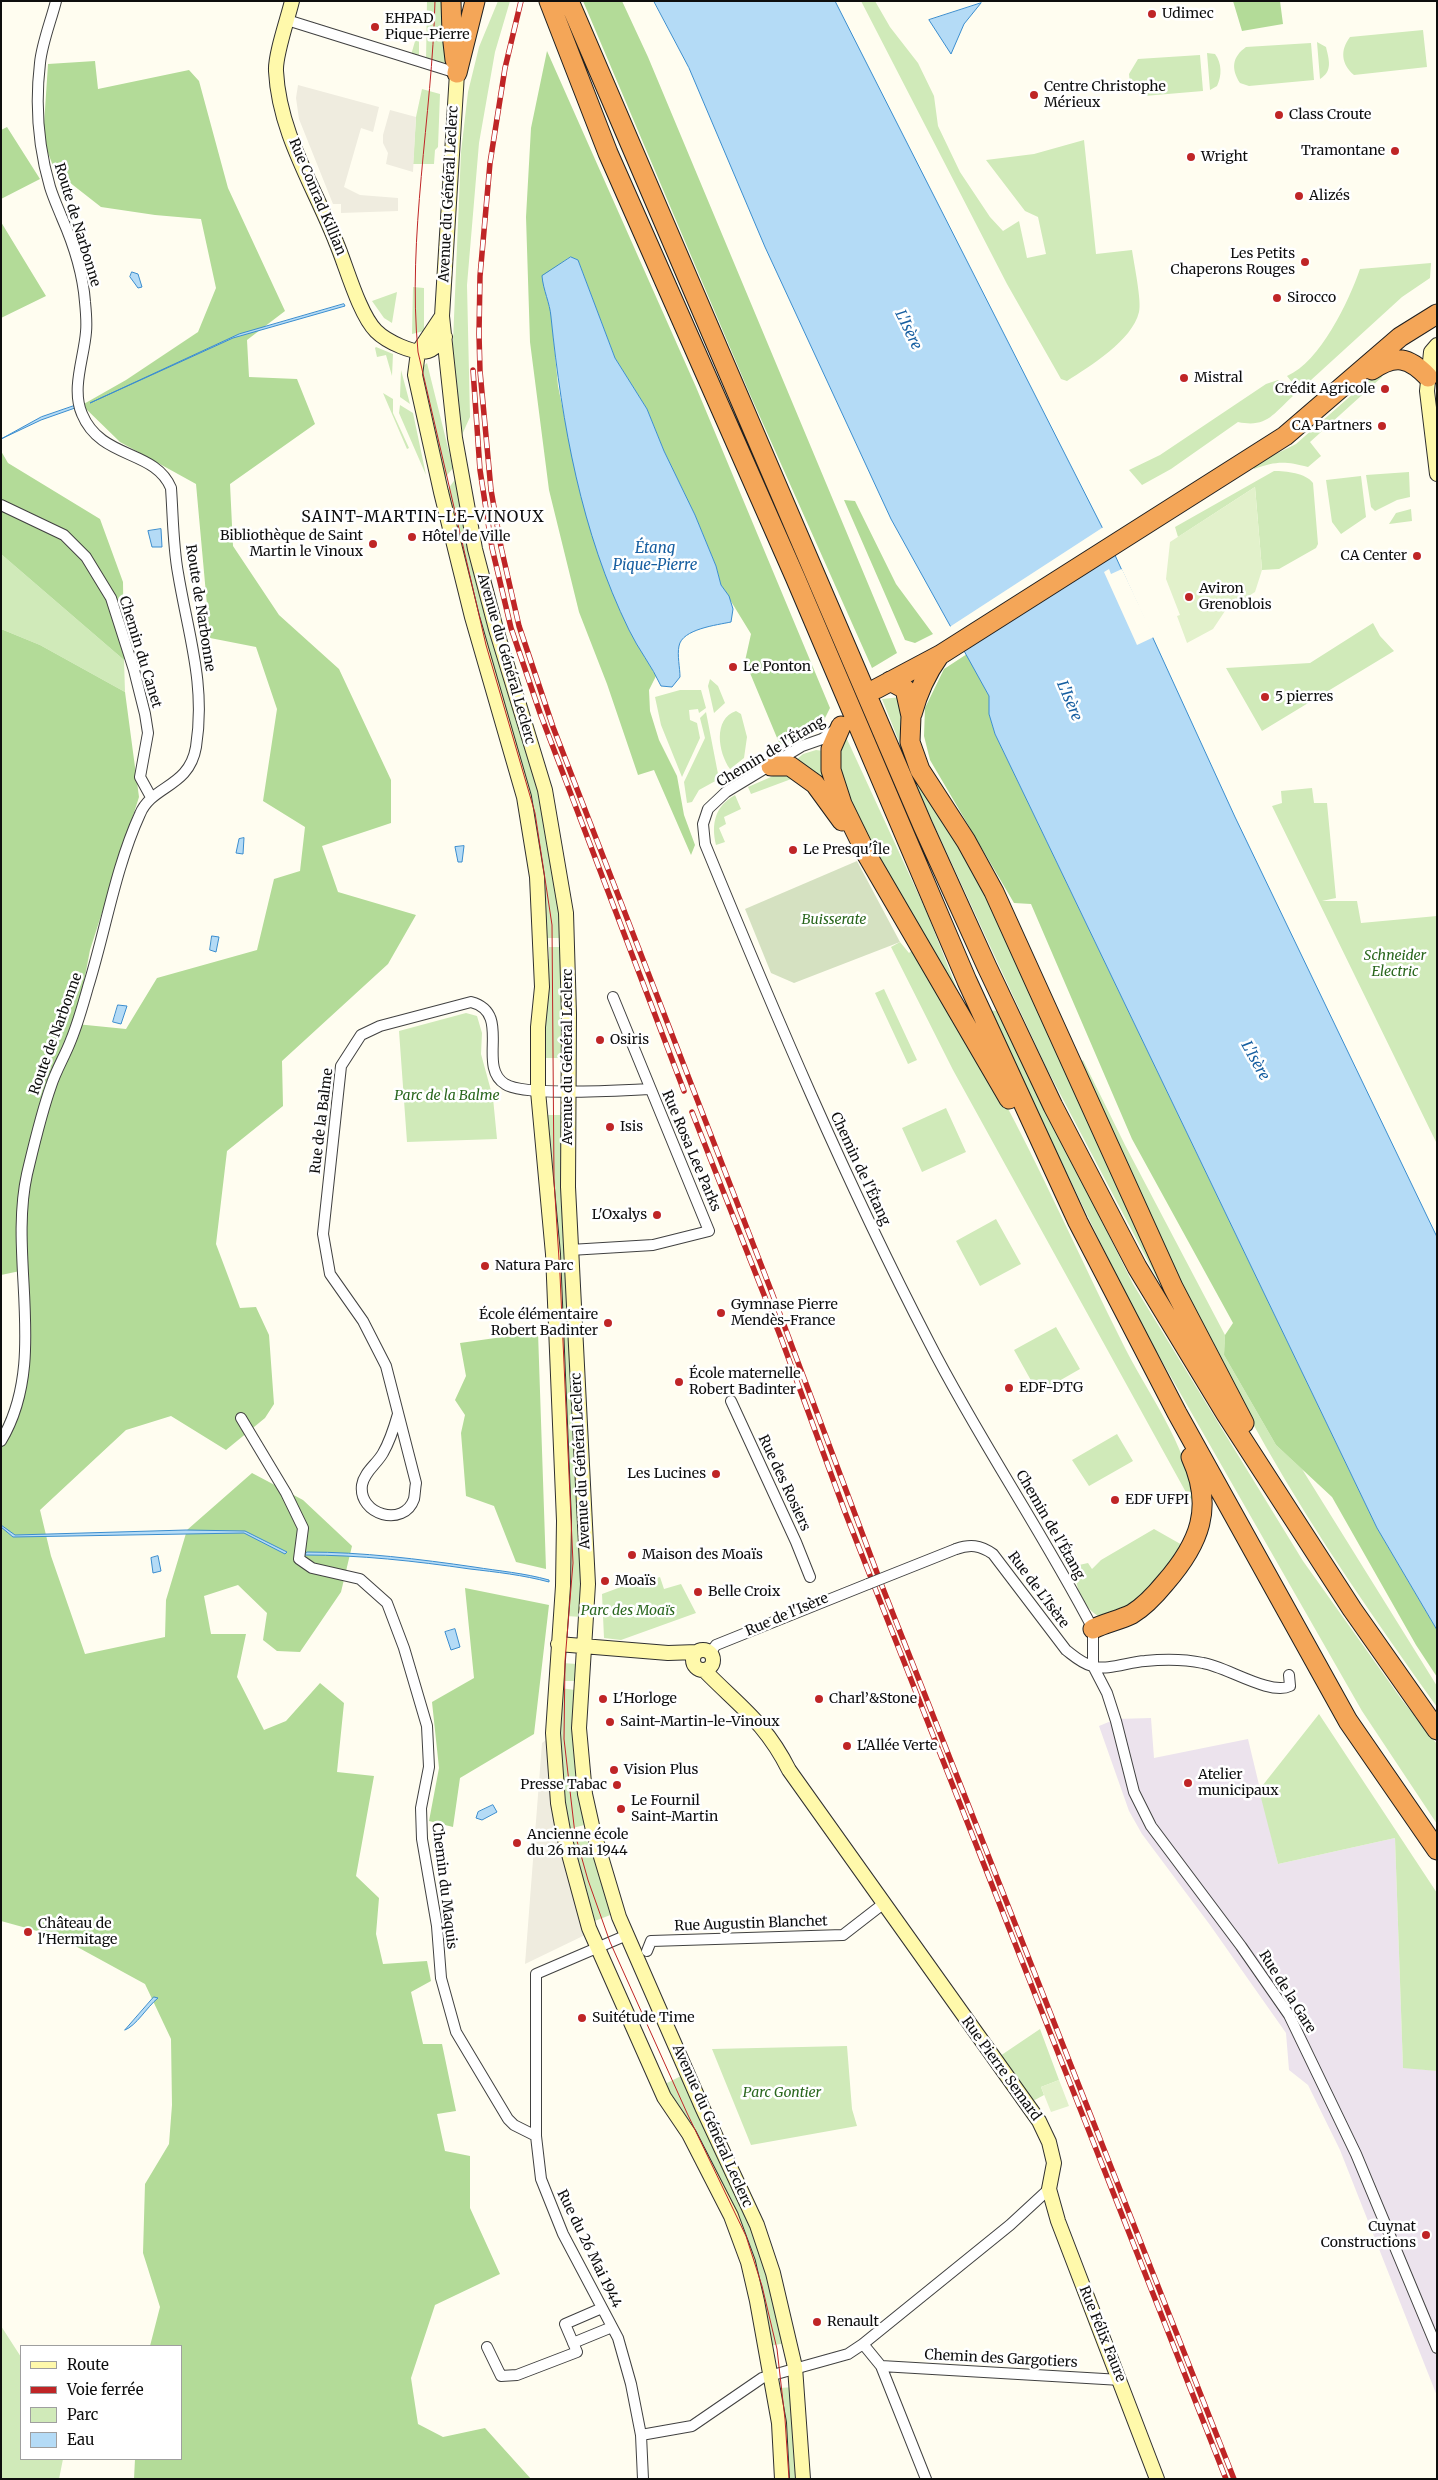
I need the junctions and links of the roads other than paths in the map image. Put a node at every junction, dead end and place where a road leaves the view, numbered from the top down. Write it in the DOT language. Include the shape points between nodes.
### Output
graph roads {
  1 [pos="56,1"];
  2 [pos="292,1"];
  3 [pos="451,1"];
  4 [pos="475,1"];
  5 [pos="569,1"];
  6 [pos="551,7"];
  7 [pos="287,20"];
  8 [pos="457,73"];
  9 [pos="1437,301"];
  10 [pos="1437,314"];
  11 [pos="442,316"];
  12 [pos="445,337"];
  13 [pos="1437,345"];
  14 [pos="423,351"];
  15 [pos="1428,378"];
  16 [pos="1348,380"];
  17 [pos="452,417"];
  18 [pos="1437,474"];
  19 [pos="1,505"];
  20 [pos="940,655"];
  21 [pos="911,716"];
  22 [pos="841,726"];
  23 [pos="771,766"];
  24 [pos="151,797"];
  25 [pos="867,855"];
  26 [pos="613,997"];
  27 [pos="650,1089"];
  28 [pos="538,1091"];
  29 [pos="569,1091"];
  30 [pos="570,1250"];
  31 [pos="1127,1319"];
  32 [pos="731,1401"];
  33 [pos="1176,1413"];
  34 [pos="398,1414"];
  35 [pos="241,1418"];
  36 [pos="1,1441"];
  37 [pos="1312,1544"];
  38 [pos="810,1577"];
  39 [pos="868,1584"];
  40 [pos="1093,1629"];
  41 [pos="558,1644"];
  42 [pos="584,1644"];
  43 [pos="704,1661"];
  44 [pos="1092,1666"];
  45 [pos="1289,1675"];
  46 [pos="1437,1730"];
  47 [pos="1437,1850"];
  48 [pos="884,1904"];
  49 [pos="627,1936"];
  50 [pos="597,1947"];
  51 [pos="647,1951"];
  52 [pos="536,2136"];
  53 [pos="1048,2188"];
  54 [pos="602,2308"];
  55 [pos="612,2327"];
  56 [pos="573,2343"];
  57 [pos="863,2344"];
  58 [pos="487,2347"];
  59 [pos="1437,2348"];
  60 [pos="881,2366"];
  61 [pos="795,2367"];
  62 [pos="766,2376"];
  63 [pos="1120,2380"];
  64 [pos="641,2435"];
  65 [pos="643,2479"];
  66 [pos="782,2479"];
  67 [pos="803,2479"];
  68 [pos="926,2479"];
  69 [pos="1157,2479"];
  1 -- 24 [label="street, Route de Narbonne" via="40,62 37,122 50,188 75,257 85,299 86,331 78,400 90,430 107,445 158,468 172,488 177,571 196,656 199,721 194,759 174,784"];
  2 -- 7 [label="main road, Rue Conrad Killian"];
  3 -- 8 [label="highway"];
  4 -- 8 [label="highway"];
  5 -- 37 [label="highway" via="920,817 1053,1106 1137,1267 1226,1414"];
  6 -- 31 [label="highway" via="608,153 795,577 967,981 1078,1222"];
  7 -- 8 [label="street"];
  7 -- 14 [label="main road, Rue Conrad Killian" via="275,69 295,152 375,330 400,344"];
  8 -- 11 [label="main road, Avenue du Général Leclerc"];
  9 -- 16 [label="highway" via="1416,310 1371,350"];
  10 -- 16 [label="highway" via="1400,337"];
  11 -- 12 [label="main road, Avenue du Général Leclerc"];
  11 -- 14 [label="main road, Avenue du Général Leclerc"];
  12 -- 14 [label="main road"];
  12 -- 17 [label="main road, Avenue du Général Leclerc"];
  13 -- 15 [label="main road" via="1431,352"];
  14 -- 17 [label="main road, Avenue du Général Leclerc" via="433,352 439,362 444,402"];
  14 -- 28 [label="main road, Avenue du Général Leclerc" via="415,375 441,492 532,836 542,987"];
  15 -- 16 [label="highway" via="1406,360 1394,359 1360,378"];
  15 -- 18 [label="main road"];
  16 -- 20 [label="highway" via="1285,436"];
  17 -- 29 [label="main road, Avenue du Général Leclerc" via="476,549 544,790 560,872 566,913"];
  19 -- 24 [label="street, Chemin du Canet" via="64,535 86,557 111,598 145,714 148,733 140,777"];
  20 -- 21 [label="highway" via="919,690"];
  20 -- 21 [label="highway" via="883,685 905,689"];
  21 -- 37 [label="highway" via="910,742 920,770 966,841 994,892 1173,1287"];
  22 -- 23 [label="street, Chemin de l'Étang"];
  22 -- 25 [label="highway" via="831,749 831,770 842,804"];
  23 -- 25 [label="highway" via="790,766 815,784"];
  23 -- 40 [label="street, Chemin de l'Étang" via="726,792 708,809 702,824 705,844 796,1063 926,1336"];
  24 -- 36 [label="street, Route de Narbonne" via="141,811 118,868 88,989 72,1039 51,1086 27,1174 22,1207 26,1342 23,1376 16,1406"];
  25 -- 31 [label="highway" via="1009,1099 1072,1225"];
  26 -- 27 [label="street, Rue Rosa Lee Parks"];
  27 -- 29 [label="street, Rue Rosa Lee Parks"];
  27 -- 30 [label="street, Rue Rosa Lee Parks" via="710,1232 652,1245"];
  28 -- 29 [label="street, Rue de la Balme"];
  28 -- 34 [label="street, Rue de la Balme" via="514,1087 498,1078 494,1066 492,1021 482,1005 471,1002 380,1026 361,1035 341,1066 323,1234 330,1274 363,1322 386,1366"];
  28 -- 41 [label="main road, Avenue du Général Leclerc" via="553,1254 564,1521"];
  29 -- 30 [label="main road, Avenue du Général Leclerc"];
  30 -- 42 [label="main road, Avenue du Général Leclerc" via="588,1584"];
  31 -- 33 [label="highway"];
  32 -- 38 [label="street, Rue des Rosiers"];
  33 -- 40 [label="highway" via="1202,1491 1203,1510 1197,1536 1181,1564 1148,1602 1130,1615"];
  33 -- 47 [label="highway" via="1348,1720"];
  34 -- 34 [label="street, Rue de la Balme" via="382,1456 362,1485 367,1504 377,1513 388,1516 410,1506 416,1483"];
  35 -- 52 [label="street, Chemin du Maquis" via="303,1528 299,1559 312,1568 360,1579 388,1603 426,1726 429,1767 421,1808 422,1839 437,1926 441,1978 456,2032 508,2119"];
  37 -- 46 [label="highway" via="1352,1609"];
  39 -- 43 [label="street, Rue de l'Isère" via="716,1645"];
  39 -- 44 [label="street, Rue de L'Isère, bridge" via="956,1549 977,1546 993,1554 1066,1650"];
  40 -- 44 [label="street"];
  41 -- 42 [label="main road"];
  41 -- 50 [label="main road, Avenue du Général Leclerc" via="553,1733 558,1803 586,1918"];
  42 -- 43 [label="main road" via="668,1653"];
  42 -- 49 [label="main road, Avenue du Général Leclerc" via="579,1728 586,1794 593,1830"];
  43 -- 48 [label="main road, Rue Pierre Semard" via="775,1744 789,1770"];
  44 -- 45 [label="street" via="1146,1661 1206,1663 1285,1689 1290,1686"];
  44 -- 59 [label="street, Rue de la Gare" via="1110,1702 1134,1792 1142,1809 1288,2015 1356,2154"];
  48 -- 51 [label="street, Rue Augustin Blanchet" via="843,1935 651,1941"];
  48 -- 53 [label="main road, Rue Pierre Semard" via="1039,2121 1054,2163"];
  49 -- 50 [label="street, Rue du 26 Mai 1944"];
  49 -- 61 [label="main road, Avenue du Général Leclerc" via="757,2225 773,2274"];
  50 -- 52 [label="street, Rue du 26 Mai 1944" via="536,1974"];
  50 -- 62 [label="main road, Avenue du Général Leclerc" via="664,2097 689,2134 731,2216 748,2262 757,2301"];
  52 -- 54 [label="street, Rue du 26 Mai 1944" via="540,2179"];
  53 -- 57 [label="street" via="1010,2225"];
  53 -- 63 [label="main road, Rue Félix Faure" via="1068,2251"];
  54 -- 55 [label="street, Rue du 26 Mai 1944"];
  54 -- 56 [label="street" via="565,2324"];
  55 -- 56 [label="street"];
  55 -- 64 [label="street, Rue du 26 Mai 1944" via="631,2384"];
  56 -- 58 [label="street" via="577,2352 508,2377 501,2376"];
  57 -- 60 [label="street"];
  57 -- 61 [label="street" via="848,2354"];
  60 -- 63 [label="street, Chemin des Gargotiers"];
  60 -- 68 [label="street"];
  61 -- 62 [label="street"];
  61 -- 67 [label="main road, Avenue du Général Leclerc"];
  62 -- 64 [label="street" via="692,2426"];
  62 -- 66 [label="main road, Avenue du Général Leclerc" via="778,2423"];
  63 -- 69 [label="main road, Rue Félix Faure"];
  64 -- 65 [label="street, Rue du 26 Mai 1944"];
}
